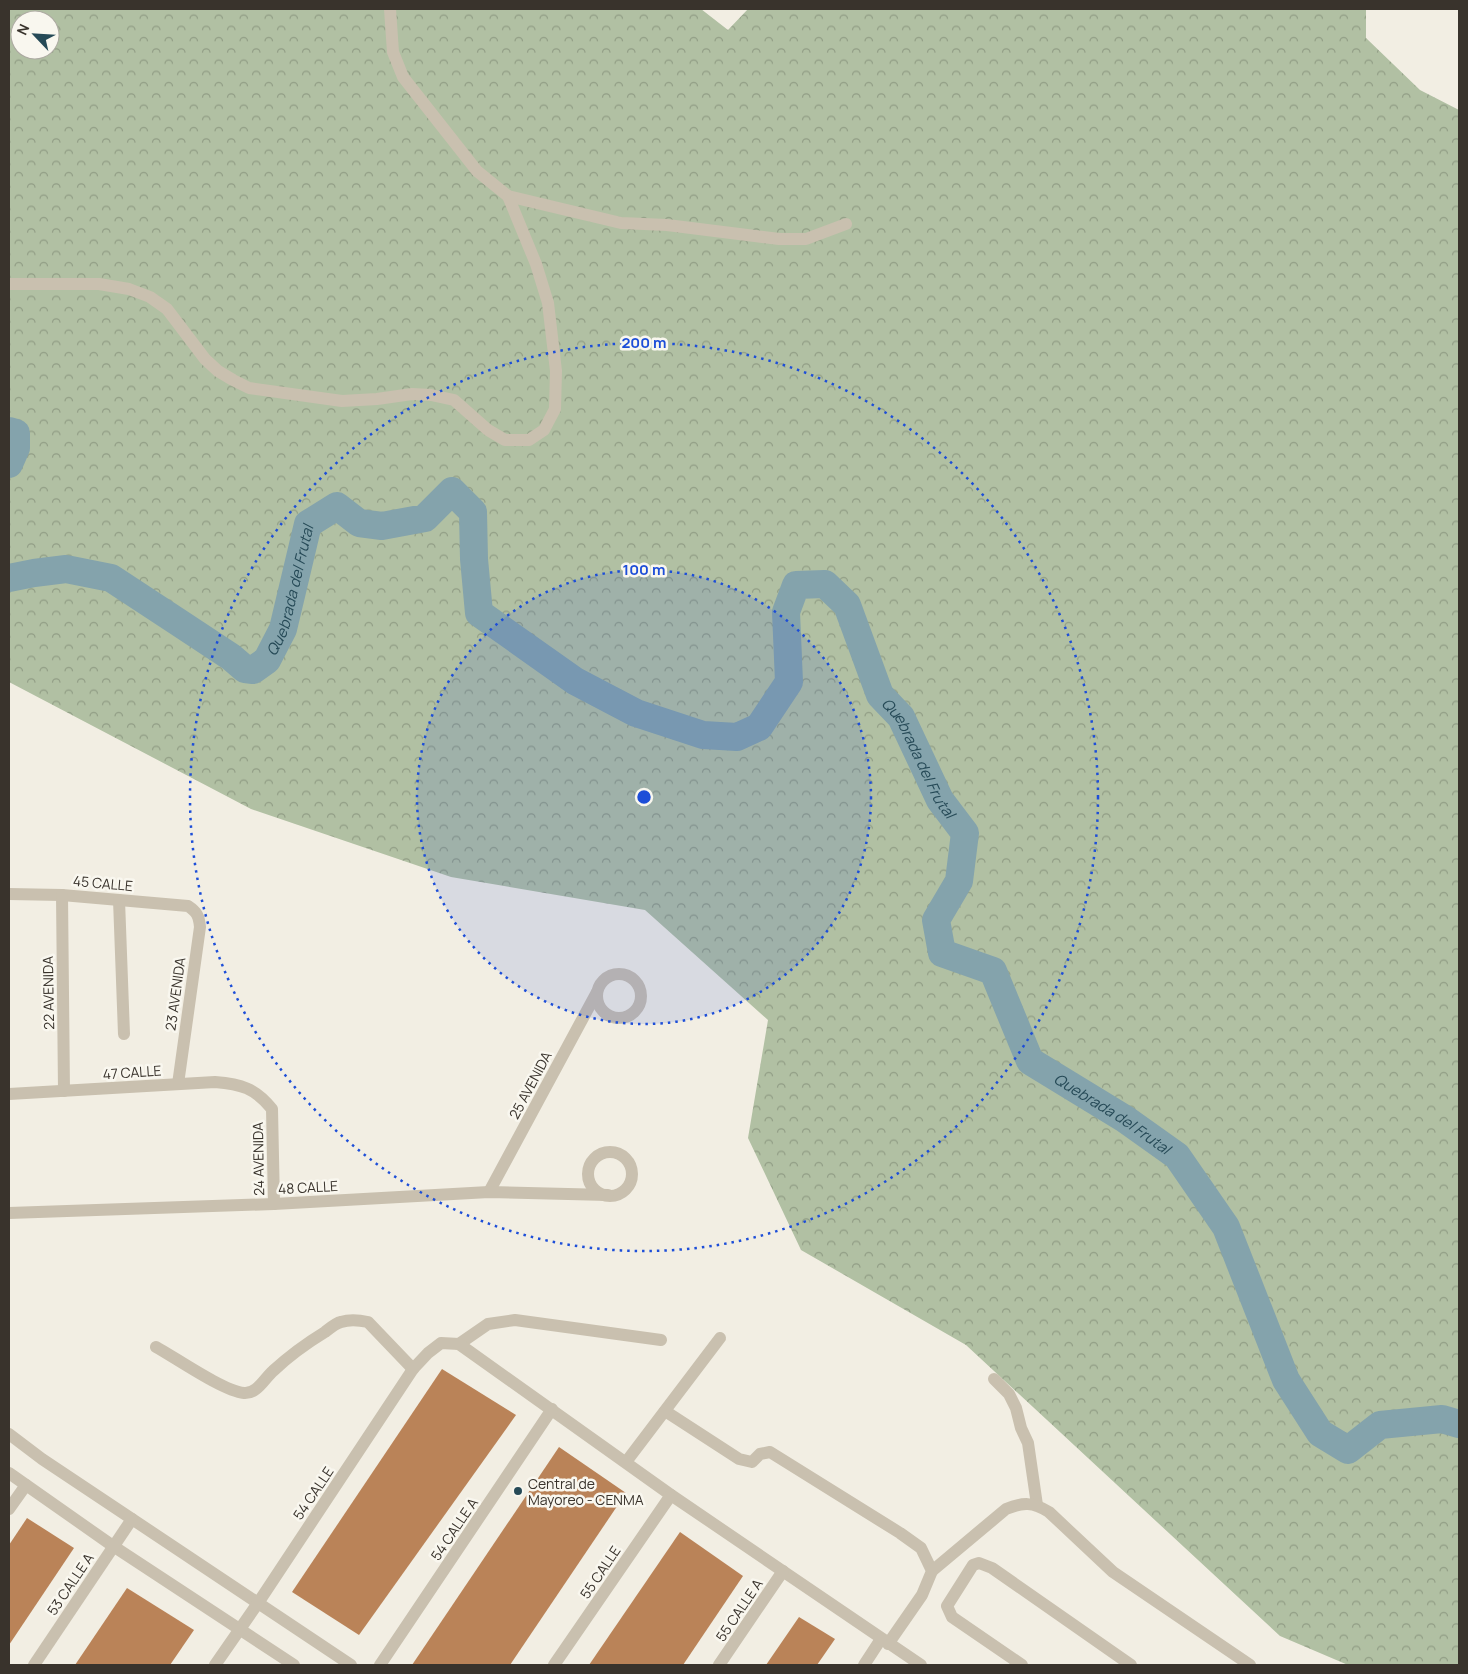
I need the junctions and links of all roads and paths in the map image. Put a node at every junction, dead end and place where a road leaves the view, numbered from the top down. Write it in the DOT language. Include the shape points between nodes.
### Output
graph roads {
  1 [pos="390,9"];
  2 [pos="508,196"];
  3 [pos="846,224"];
  4 [pos="9,284"];
  5 [pos="9,894"];
  6 [pos="62,894"];
  7 [pos="119,900"];
  8 [pos="194,910"];
  9 [pos="597,992"];
  10 [pos="124,1034"];
  11 [pos="178,1084"];
  12 [pos="64,1091"];
  13 [pos="255,1092"];
  14 [pos="9,1094"];
  15 [pos="490,1192"];
  16 [pos="608,1195"];
  17 [pos="274,1204"];
  18 [pos="9,1213"];
  19 [pos="720,1338"];
  20 [pos="661,1340"];
  21 [pos="459,1344"];
  22 [pos="156,1347"];
  23 [pos="413,1369"];
  24 [pos="994,1380"];
  25 [pos="552,1409"];
  26 [pos="665,1410"];
  27 [pos="9,1434"];
  28 [pos="626,1462"];
  29 [pos="9,1473"];
  30 [pos="26,1485"];
  31 [pos="671,1495"];
  32 [pos="1037,1505"];
  33 [pos="9,1509"];
  34 [pos="132,1519"];
  35 [pos="113,1546"];
  36 [pos="783,1571"];
  37 [pos="932,1571"];
  38 [pos="258,1603"];
  39 [pos="239,1629"];
  40 [pos="884,1642"];
  41 [pos="34,1665"];
  42 [pos="215,1665"];
  43 [pos="294,1665"];
  44 [pos="351,1665"];
  45 [pos="380,1665"];
  46 [pos="554,1665"];
  47 [pos="719,1665"];
  48 [pos="864,1665"];
  49 [pos="921,1665"];
  50 [pos="1022,1665"];
  51 [pos="1131,1665"];
  52 [pos="1250,1665"];
  1 -- 2 [label="street" via="392,52 403,77 478,171"];
  2 -- 3 [label="street" via="621,223 667,225 779,240 806,239"];
  2 -- 4 [label="street" via="548,303 556,371 555,409 544,430 529,440 506,440 488,430 454,400 431,395 342,401 249,388 218,371 167,309 150,297 129,289 99,284"];
  5 -- 6 [label="street, 45 CALLE"];
  6 -- 7 [label="street, 45 CALLE"];
  6 -- 12 [label="street, 22 AVENIDA"];
  7 -- 8 [label="street, 45 CALLE" via="188,906"];
  7 -- 10 [label="street"];
  8 -- 11 [label="street, 23 AVENIDA" via="200,927"];
  9 -- 15 [label="street, 25 AVENIDA"];
  11 -- 12 [label="street, 47 CALLE"];
  11 -- 13 [label="street, 47 CALLE" via="238,1084"];
  12 -- 14 [label="street, 47 CALLE"];
  13 -- 17 [label="street, 24 AVENIDA" via="272,1109"];
  15 -- 16 [label="street, 48 CALLE"];
  15 -- 17 [label="street, 48 CALLE"];
  17 -- 18 [label="street, 48 CALLE"];
  19 -- 26 [label="street"];
  20 -- 21 [label="street" via="515,1320 488,1324"];
  21 -- 23 [label="street, 54 CALLE" via="441,1343"];
  21 -- 25 [label="street"];
  22 -- 23 [label="street" via="234,1391 246,1393 259,1387 296,1351 340,1322 359,1320 368,1322"];
  23 -- 38 [label="street, 54 CALLE"];
  24 -- 32 [label="street" via="1009,1394 1016,1408 1028,1444"];
  25 -- 28 [label="street"];
  25 -- 45 [label="street, 54 CALLE A"];
  26 -- 28 [label="street"];
  26 -- 37 [label="street" via="739,1459 752,1462 760,1454 770,1452 921,1548"];
  27 -- 34 [label="street"];
  28 -- 31 [label="street"];
  29 -- 30 [label="street"];
  30 -- 33 [label="street"];
  30 -- 35 [label="street"];
  31 -- 36 [label="street"];
  31 -- 46 [label="street, 55 CALLE"];
  32 -- 37 [label="street" via="1021,1503 1006,1509"];
  32 -- 52 [label="street" via="1049,1512 1113,1572"];
  34 -- 35 [label="street, 53 CALLE A"];
  34 -- 38 [label="street"];
  35 -- 39 [label="street"];
  35 -- 41 [label="street, 53 CALLE A"];
  36 -- 40 [label="street"];
  36 -- 47 [label="street, 55 CALLE A"];
  37 -- 40 [label="street" via="922,1595"];
  38 -- 39 [label="street, 54 CALLE"];
  38 -- 44 [label="street"];
  39 -- 42 [label="street, 54 CALLE"];
  39 -- 43 [label="street"];
  40 -- 48 [label="street"];
  40 -- 49 [label="street"];
  50 -- 51 [label="street" via="948,1612 947,1606 973,1565 979,1563 992,1568"];
}
